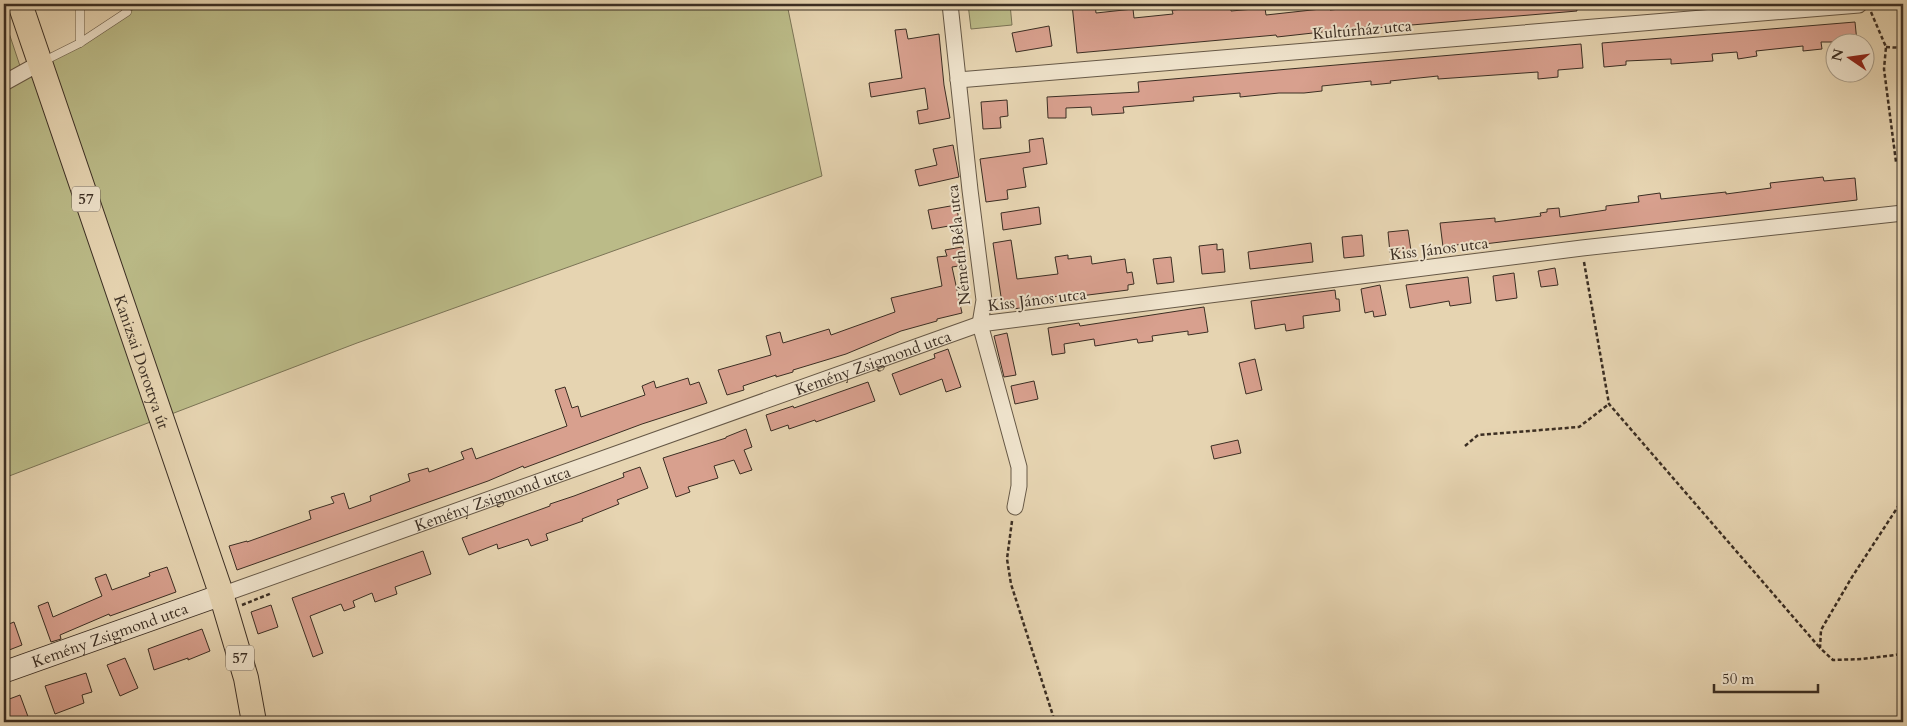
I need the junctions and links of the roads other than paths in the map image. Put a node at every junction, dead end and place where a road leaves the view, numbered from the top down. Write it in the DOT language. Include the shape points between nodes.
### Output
graph roads {
  1 [pos="20,4"];
  2 [pos="80,4"];
  3 [pos="124,4"];
  4 [pos="950,4"];
  5 [pos="1859,5"];
  6 [pos="80,43"];
  7 [pos="40,63"];
  8 [pos="958,80"];
  9 [pos="4,83"];
  10 [pos="1903,213"];
  11 [pos="980,324"];
  12 [pos="1015,507"];
  13 [pos="222,595"];
  14 [pos="4,672"];
  15 [pos="254,722"];
  1 -- 7 [label="main road, Kanizsai Dorottya út / 57"];
  2 -- 6 [label="lane"];
  3 -- 6 [label="lane" via="127,12"];
  4 -- 8 [label="street, Németh Béla utca"];
  5 -- 8 [label="street, Kultúrház utca"];
  6 -- 7 [label="lane"];
  7 -- 9 [label="street"];
  7 -- 13 [label="main road, Kanizsai Dorottya út / 57"];
  8 -- 11 [label="street, Németh Béla utca" via="984,300"];
  10 -- 11 [label="street, Kiss János utca" via="1582,248"];
  11 -- 12 [label="street, Németh Béla utca" via="1019,467"];
  11 -- 13 [label="street, Kemény Zsigmond utca"];
  13 -- 14 [label="street, Kemény Zsigmond utca"];
  13 -- 15 [label="main road, Kanizsai Dorottya út / 57" via="246,678"];
}
